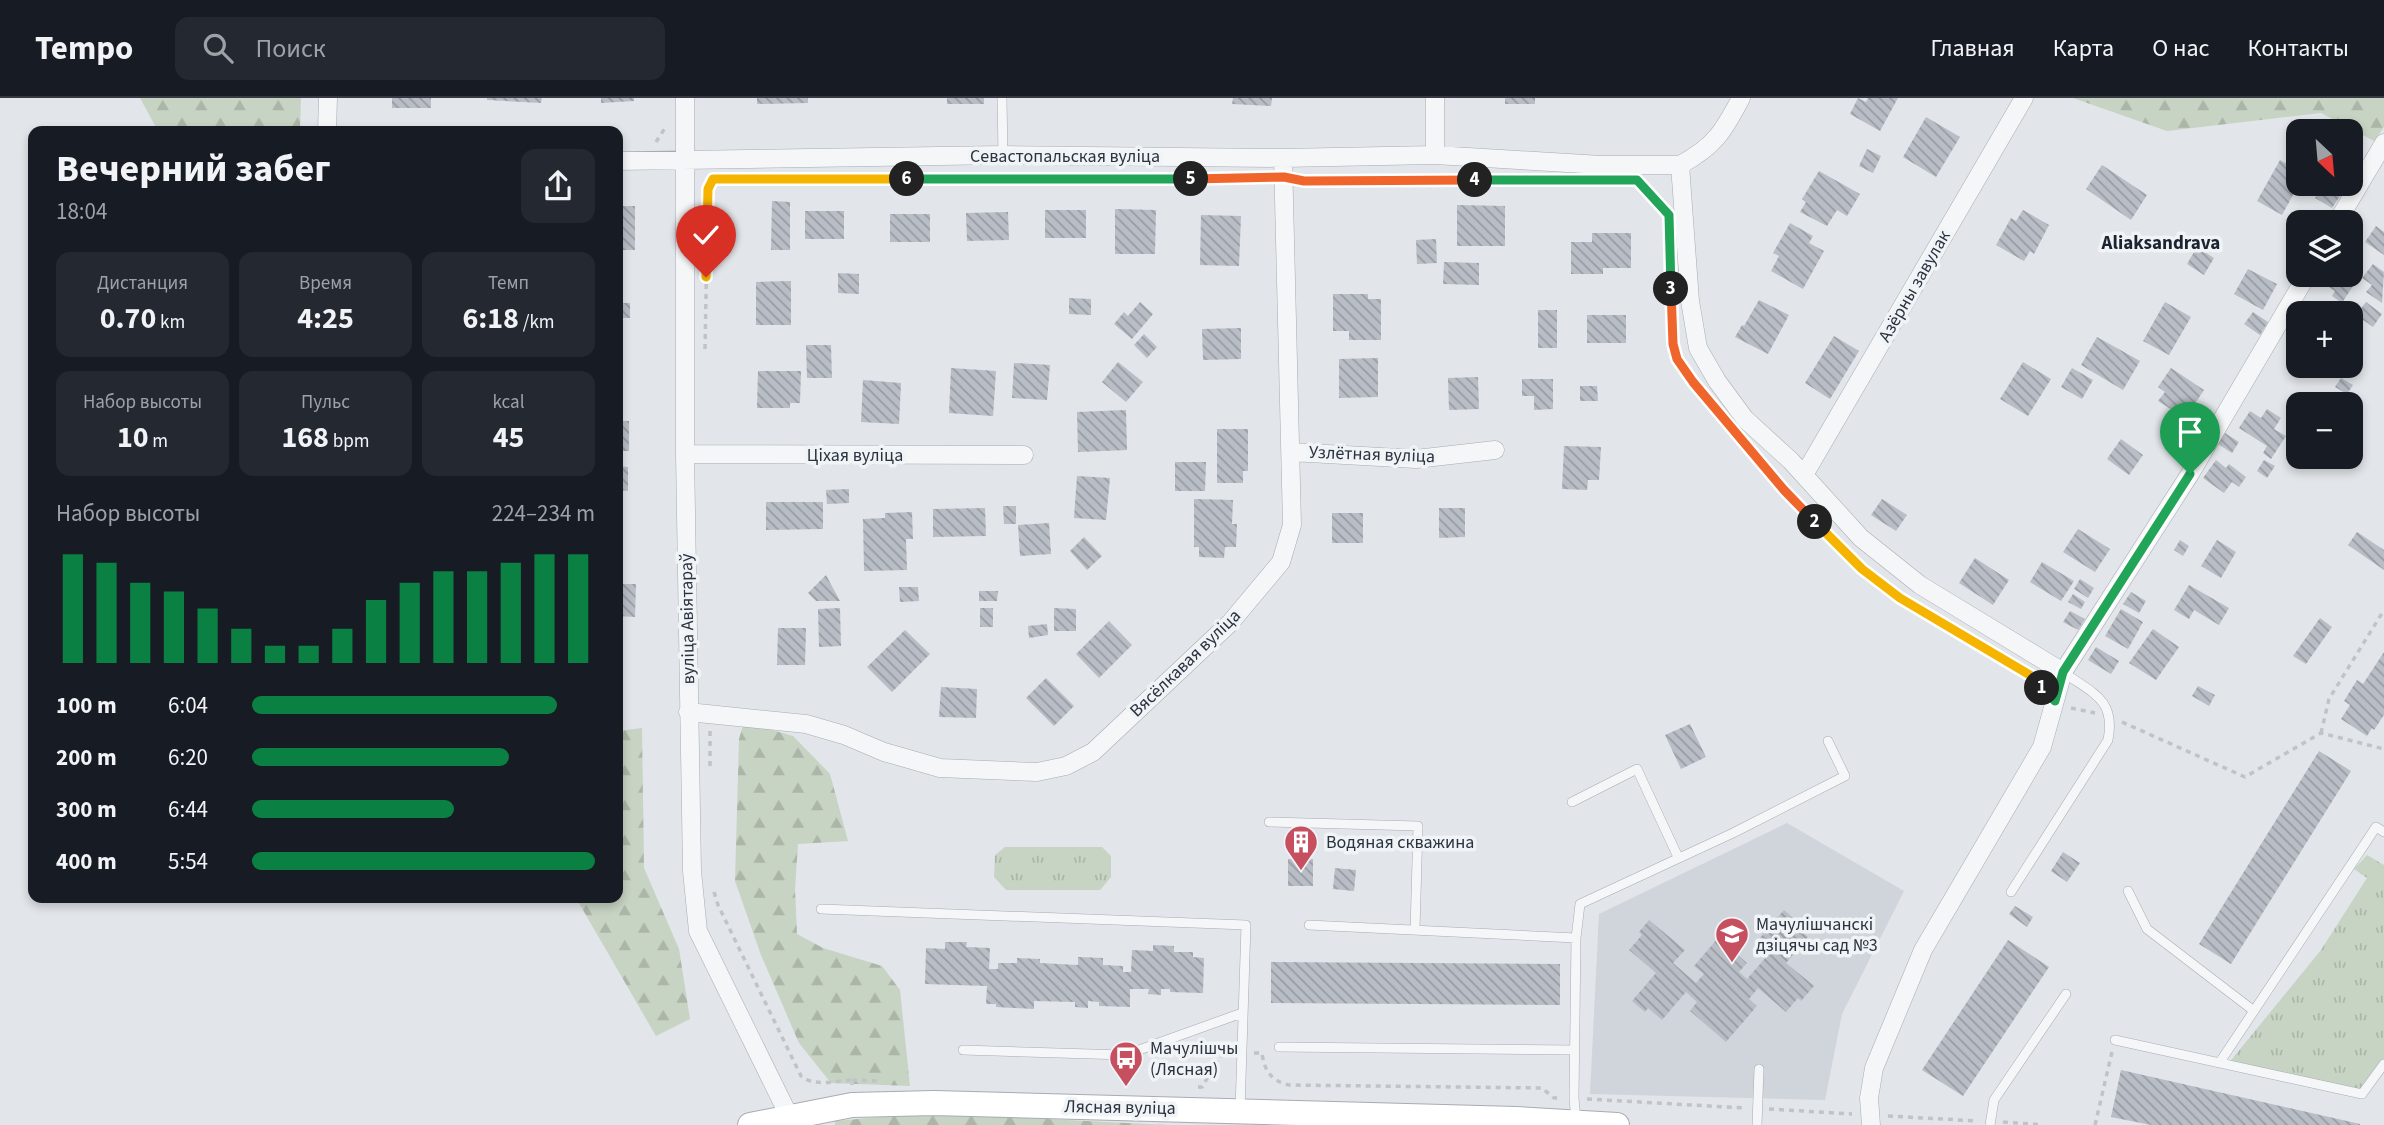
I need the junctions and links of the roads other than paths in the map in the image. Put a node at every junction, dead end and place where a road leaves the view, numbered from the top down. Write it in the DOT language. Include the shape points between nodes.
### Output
graph roads {
  1 [pos="328,98"];
  2 [pos="685,98"];
  3 [pos="1002,98"];
  4 [pos="1435,98"];
  5 [pos="1741,98"];
  6 [pos="2024,98"];
  7 [pos="327,126"];
  8 [pos="2384,142"];
  9 [pos="1003,155"];
  10 [pos="1435,155"];
  11 [pos="685,160"];
  12 [pos="623,161"];
  13 [pos="1680,165"];
  14 [pos="1283,167"];
  15 [pos="2344,210"];
  16 [pos="2300,287"];
  17 [pos="1495,450"];
  18 [pos="1291,452"];
  19 [pos="685,454"];
  20 [pos="1024,455"];
  21 [pos="1804,475"];
  22 [pos="2063,672"];
  23 [pos="688,712"];
  24 [pos="1828,741"];
  25 [pos="1572,802"];
  26 [pos="1269,822"];
  27 [pos="2384,832"];
  28 [pos="1678,857"];
  29 [pos="2128,891"];
  30 [pos="2011,892"];
  31 [pos="821,909"];
  32 [pos="1310,925"];
  33 [pos="1415,930"];
  34 [pos="1576,938"];
  35 [pos="2066,994"];
  36 [pos="2254,1011"];
  37 [pos="1242,1013"];
  38 [pos="2115,1040"];
  39 [pos="1279,1047"];
  40 [pos="963,1049"];
  41 [pos="1574,1051"];
  42 [pos="2220,1062"];
  43 [pos="2384,1065"];
  44 [pos="1759,1069"];
  45 [pos="1249,1116"];
  46 [pos="790,1118"];
  47 [pos="1871,1120"];
  48 [pos="1460,1122"];
  49 [pos="1576,1123"];
  50 [pos="1990,1123"];
  51 [pos="750,1125"];
  52 [pos="1617,1125"];
  53 [pos="1757,1125"];
  1 -- 7 [label="street"];
  2 -- 11 [label="street, вуліца Авіятараў"];
  3 -- 9 [label="lane"];
  4 -- 10 [label="street"];
  5 -- 13 [label="street" via="1721,134 1702,153"];
  6 -- 21 [label="street, Азёрны завулак"];
  8 -- 15 [label="street"];
  9 -- 11 [label="street, Севастопальская вуліца"];
  9 -- 14 [label="street, Севастопальская вуліца"];
  10 -- 13 [label="street, Севастопальская вуліца"];
  10 -- 14 [label="street, Севастопальская вуліца"];
  11 -- 12 [label="street, Севастопальская вуліца"];
  11 -- 19 [label="street, вуліца Авіятараў"];
  13 -- 21 [label="street" via="1698,348 1745,419"];
  14 -- 18 [label="street, Вясёлкавая вуліца"];
  16 -- 22 [label="street" via="2190,474"];
  17 -- 18 [label="street, Узлётная вуліца" via="1416,459"];
  18 -- 23 [label="street, Вясёлкавая вуліца" via="1292,525 1281,562 1230,623 1093,752 1066,766 1037,772 940,768 806,724"];
  19 -- 20 [label="street, Ціхая вуліца"];
  19 -- 23 [label="street, вуліца Авіятараў"];
  21 -- 22 [label="street" via="1861,538 1920,585"];
  22 -- 30 [label="lane" via="2104,702 2111,723 2108,740"];
  22 -- 47 [label="street" via="2042,747 1923,950 1874,1068"];
  23 -- 46 [label="street, вуліца Авіятараў" via="698,931"];
  24 -- 28 [label="lane" via="1845,776"];
  25 -- 28 [label="lane" via="1637,769"];
  26 -- 33 [label="lane" via="1418,826"];
  27 -- 36 [label="lane" via="2376,827"];
  28 -- 34 [label="lane" via="1580,904"];
  29 -- 36 [label="lane" via="2147,929"];
  31 -- 37 [label="lane" via="1246,925"];
  32 -- 33 [label="lane"];
  33 -- 34 [label="lane"];
  34 -- 41 [label="lane"];
  35 -- 50 [label="lane" via="1994,1100"];
  36 -- 42 [label="lane"];
  37 -- 40 [label="lane" via="1125,1055"];
  37 -- 45 [label="lane" via="1240,1054"];
  38 -- 42 [label="lane"];
  39 -- 41 [label="lane"];
  41 -- 49 [label="lane"];
  42 -- 43 [label="lane" via="2361,1094"];
  44 -- 53 [label="lane"];
  45 -- 46 [label="main road, Лясная вуліца" via="934,1103 852,1105"];
  45 -- 48 [label="main road, Лясная вуліца"];
  46 -- 51 [label="main road, Лясная вуліца"];
  48 -- 49 [label="main road, Лясная вуліца"];
  49 -- 52 [label="main road, Лясная вуліца"];
}
